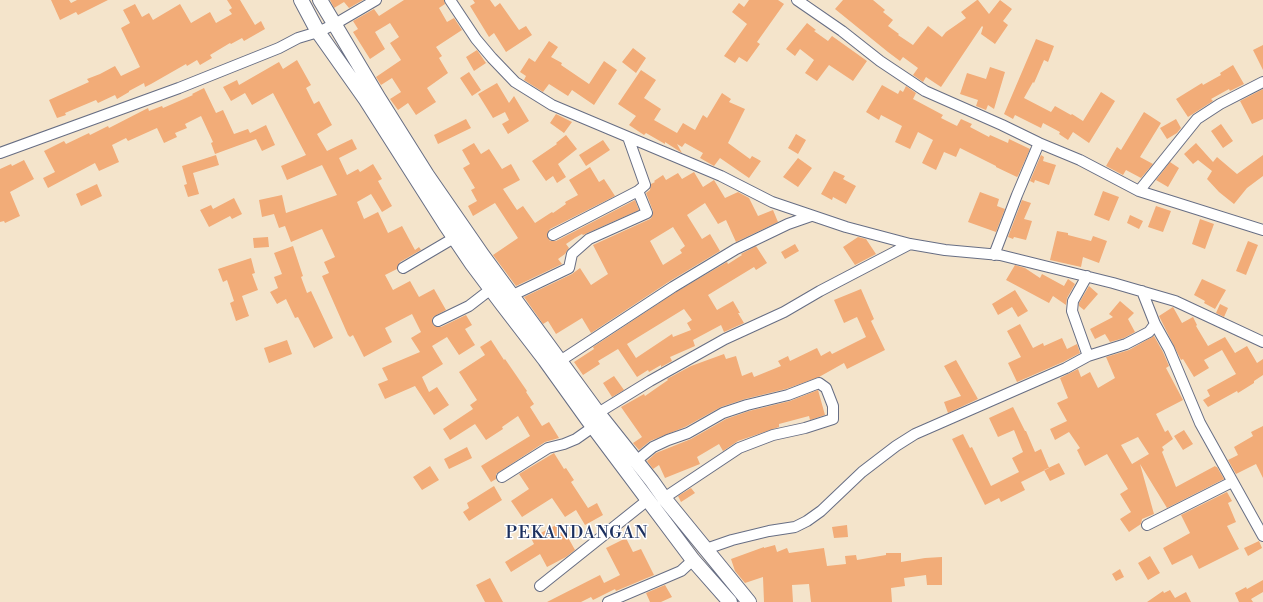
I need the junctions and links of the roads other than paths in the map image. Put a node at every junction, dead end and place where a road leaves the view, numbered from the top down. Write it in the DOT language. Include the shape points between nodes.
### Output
graph roads {
  1 [pos="302,0"];
  2 [pos="320,0"];
  3 [pos="376,0"];
  4 [pos="450,0"];
  5 [pos="798,0"];
  6 [pos="335,24"];
  7 [pos="318,32"];
  8 [pos="1263,82"];
  9 [pos="373,100"];
  10 [pos="628,137"];
  11 [pos="1039,143"];
  12 [pos="0,153"];
  13 [pos="638,191"];
  14 [pos="1139,192"];
  15 [pos="811,216"];
  16 [pos="1263,230"];
  17 [pos="553,235"];
  18 [pos="456,237"];
  19 [pos="910,244"];
  20 [pos="994,254"];
  21 [pos="403,268"];
  22 [pos="1087,276"];
  23 [pos="1142,291"];
  24 [pos="488,292"];
  25 [pos="513,295"];
  26 [pos="438,321"];
  27 [pos="1155,324"];
  28 [pos="1263,342"];
  29 [pos="1088,356"];
  30 [pos="560,361"];
  31 [pos="600,411"];
  32 [pos="592,428"];
  33 [pos="636,461"];
  34 [pos="502,477"];
  35 [pos="1232,482"];
  36 [pos="664,498"];
  37 [pos="645,503"];
  38 [pos="1147,525"];
  39 [pos="1263,536"];
  40 [pos="706,549"];
  41 [pos="693,560"];
  42 [pos="540,586"];
  43 [pos="608,602"];
  44 [pos="730,602"];
  45 [pos="749,602"];
  1 -- 7 [label="main road"];
  2 -- 6 [label="main road"];
  3 -- 6 [label="street"];
  4 -- 10 [label="street" via="480,44 515,82 552,105"];
  5 -- 11 [label="street" via="925,91"];
  6 -- 7 [label="street"];
  6 -- 9 [label="main road"];
  7 -- 9 [label="main road"];
  7 -- 12 [label="street" via="178,88"];
  8 -- 14 [label="street" via="1197,119"];
  9 -- 18 [label="main road"];
  10 -- 13 [label="street" via="645,185"];
  10 -- 15 [label="street" via="721,176 772,202"];
  11 -- 14 [label="street" via="1080,160"];
  11 -- 20 [label="street"];
  13 -- 17 [label="street"];
  13 -- 25 [label="street" via="647,213 589,239 572,254 569,268"];
  14 -- 16 [label="street"];
  15 -- 19 [label="street"];
  15 -- 30 [label="street" via="788,224 730,253"];
  18 -- 21 [label="street"];
  18 -- 24 [label="main road"];
  18 -- 25 [label="main road"];
  19 -- 20 [label="street"];
  19 -- 31 [label="street" via="784,312 725,338"];
  20 -- 22 [label="street"];
  22 -- 23 [label="street"];
  22 -- 29 [label="street" via="1073,301 1072,311"];
  23 -- 27 [label="street"];
  23 -- 28 [label="street" via="1175,301"];
  24 -- 26 [label="street" via="469,306"];
  24 -- 32 [label="main road" via="546,360"];
  25 -- 30 [label="main road"];
  27 -- 29 [label="street" via="1149,332 1126,344"];
  27 -- 35 [label="street" via="1169,349 1200,423"];
  29 -- 40 [label="street" via="915,434 862,472 807,521 795,527 732,540"];
  30 -- 31 [label="main road"];
  31 -- 33 [label="main road"];
  32 -- 34 [label="street" via="576,439 548,448"];
  32 -- 37 [label="main road"];
  33 -- 36 [label="main road"];
  33 -- 36 [label="street" via="653,447 688,433 723,413 747,404 788,395 819,383 826,388 833,406 833,419 774,435 739,448"];
  35 -- 38 [label="street"];
  35 -- 39 [label="street"];
  36 -- 40 [label="main road"];
  37 -- 41 [label="main road"];
  37 -- 42 [label="street"];
  40 -- 41 [label="main road"];
  40 -- 45 [label="main road"];
  41 -- 43 [label="street" via="681,571 665,579"];
  41 -- 44 [label="main road"];
}
